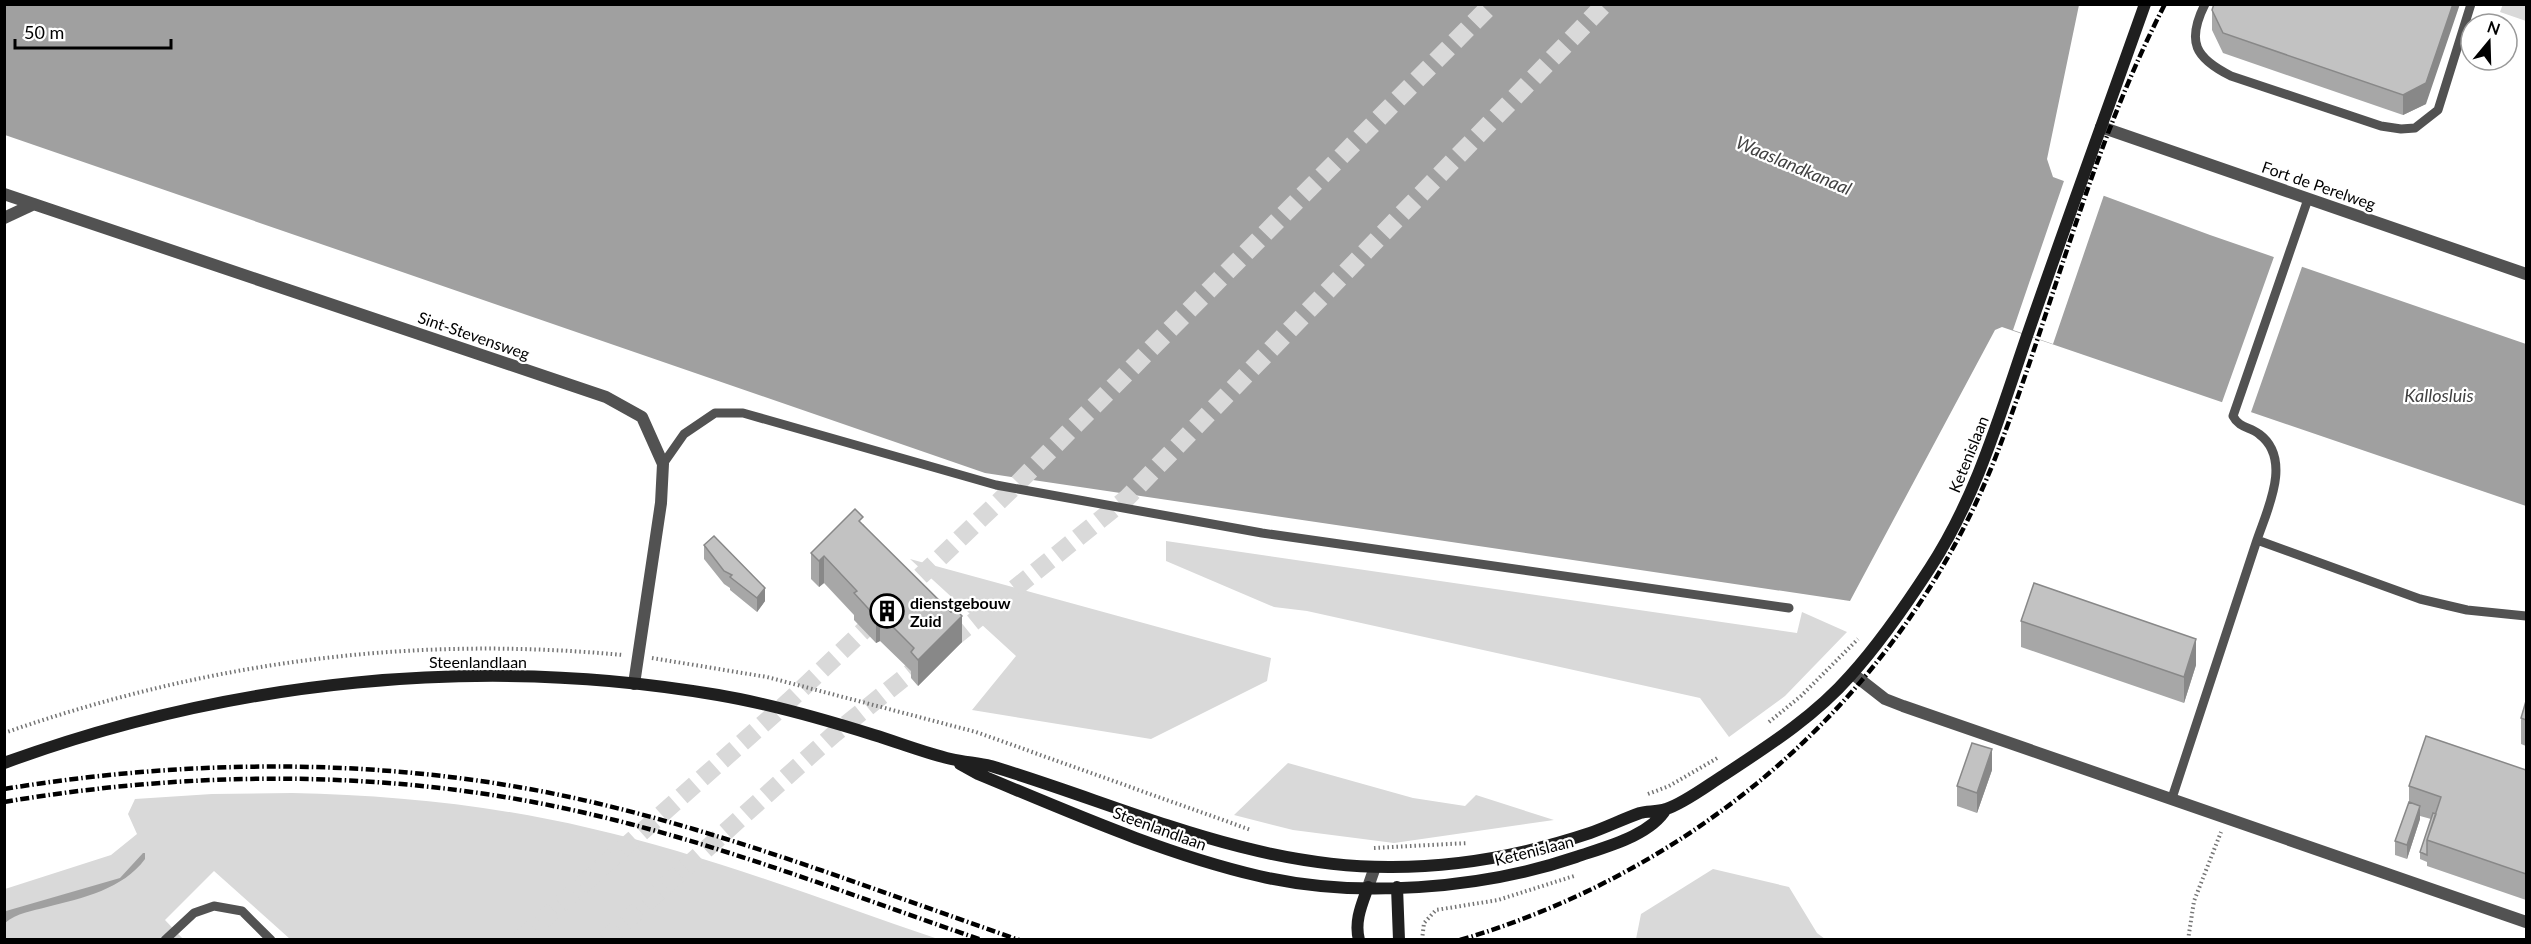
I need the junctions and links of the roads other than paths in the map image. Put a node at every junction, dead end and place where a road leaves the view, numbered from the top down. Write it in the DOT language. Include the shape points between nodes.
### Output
graph roads {
  1 [pos="2145,4"];
  2 [pos="2205,4"];
  3 [pos="2471,4"];
  4 [pos="2101,127"];
  5 [pos="4,194"];
  6 [pos="2308,199"];
  7 [pos="34,204"];
  8 [pos="4,218"];
  9 [pos="2526,274"];
  10 [pos="663,464"];
  11 [pos="2257,540"];
  12 [pos="1789,608"];
  13 [pos="2526,616"];
  14 [pos="1853,674"];
  15 [pos="634,684"];
  16 [pos="952,759"];
  17 [pos="4,763"];
  18 [pos="2172,798"];
  19 [pos="1666,809"];
  20 [pos="1375,867"];
  21 [pos="1397,867"];
  22 [pos="1368,887"];
  23 [pos="1397,887"];
  24 [pos="2526,922"];
  25 [pos="165,939"];
  26 [pos="271,939"];
  27 [pos="1359,939"];
  28 [pos="1399,939"];
  1 -- 4 [label="main road, Ketenislaan"];
  2 -- 3 [label="lane" via="2194,39 2197,51 2211,66 2241,80 2401,129 2415,128 2438,110"];
  4 -- 6 [label="street, Fort de Perelweg"];
  4 -- 14 [label="main road, Ketenislaan" via="1997,429 1951,533 1904,606"];
  5 -- 7 [label="street, Sint-Stevensweg"];
  6 -- 9 [label="street, Fort de Perelweg"];
  6 -- 11 [label="lane" via="2233,417 2260,434 2275,462 2277,480"];
  7 -- 8 [label="street"];
  7 -- 10 [label="street, Sint-Stevensweg" via="606,397 642,417"];
  10 -- 12 [label="lane" via="684,434 715,413 743,413 996,485 1262,533"];
  10 -- 15 [label="street, Sint-Stevensweg" via="661,503"];
  11 -- 13 [label="lane" via="2420,599 2467,610"];
  11 -- 18 [label="lane"];
  14 -- 18 [label="street" via="1885,699"];
  14 -- 19 [label="main road, Ketenislaan" via="1786,733"];
  15 -- 16 [label="main road, Steenlandlaan" via="720,695 802,713"];
  15 -- 17 [label="main road, Steenlandlaan" via="446,676 297,690 199,707"];
  16 -- 20 [label="main road, Steenlandlaan" via="984,764 1230,846 1304,861"];
  16 -- 22 [label="main road, Steenlandlaan" via="989,778 1187,857 1261,877"];
  18 -- 24 [label="street"];
  19 -- 21 [label="main road, Ketenislaan" via="1648,810 1540,847 1471,860"];
  19 -- 23 [label="main road, Ketenislaan" via="1660,819 1638,832 1548,866 1480,880"];
  20 -- 21 [label="main road, Steenlandlaan"];
  20 -- 22 [label="street"];
  21 -- 23 [label="street"];
  22 -- 23 [label="main road, Steenlandlaan"];
  22 -- 27 [label="main road" via="1356,930"];
  23 -- 28 [label="main road"];
  25 -- 26 [label="lane" via="194,914 214,906 242,911"];
}
